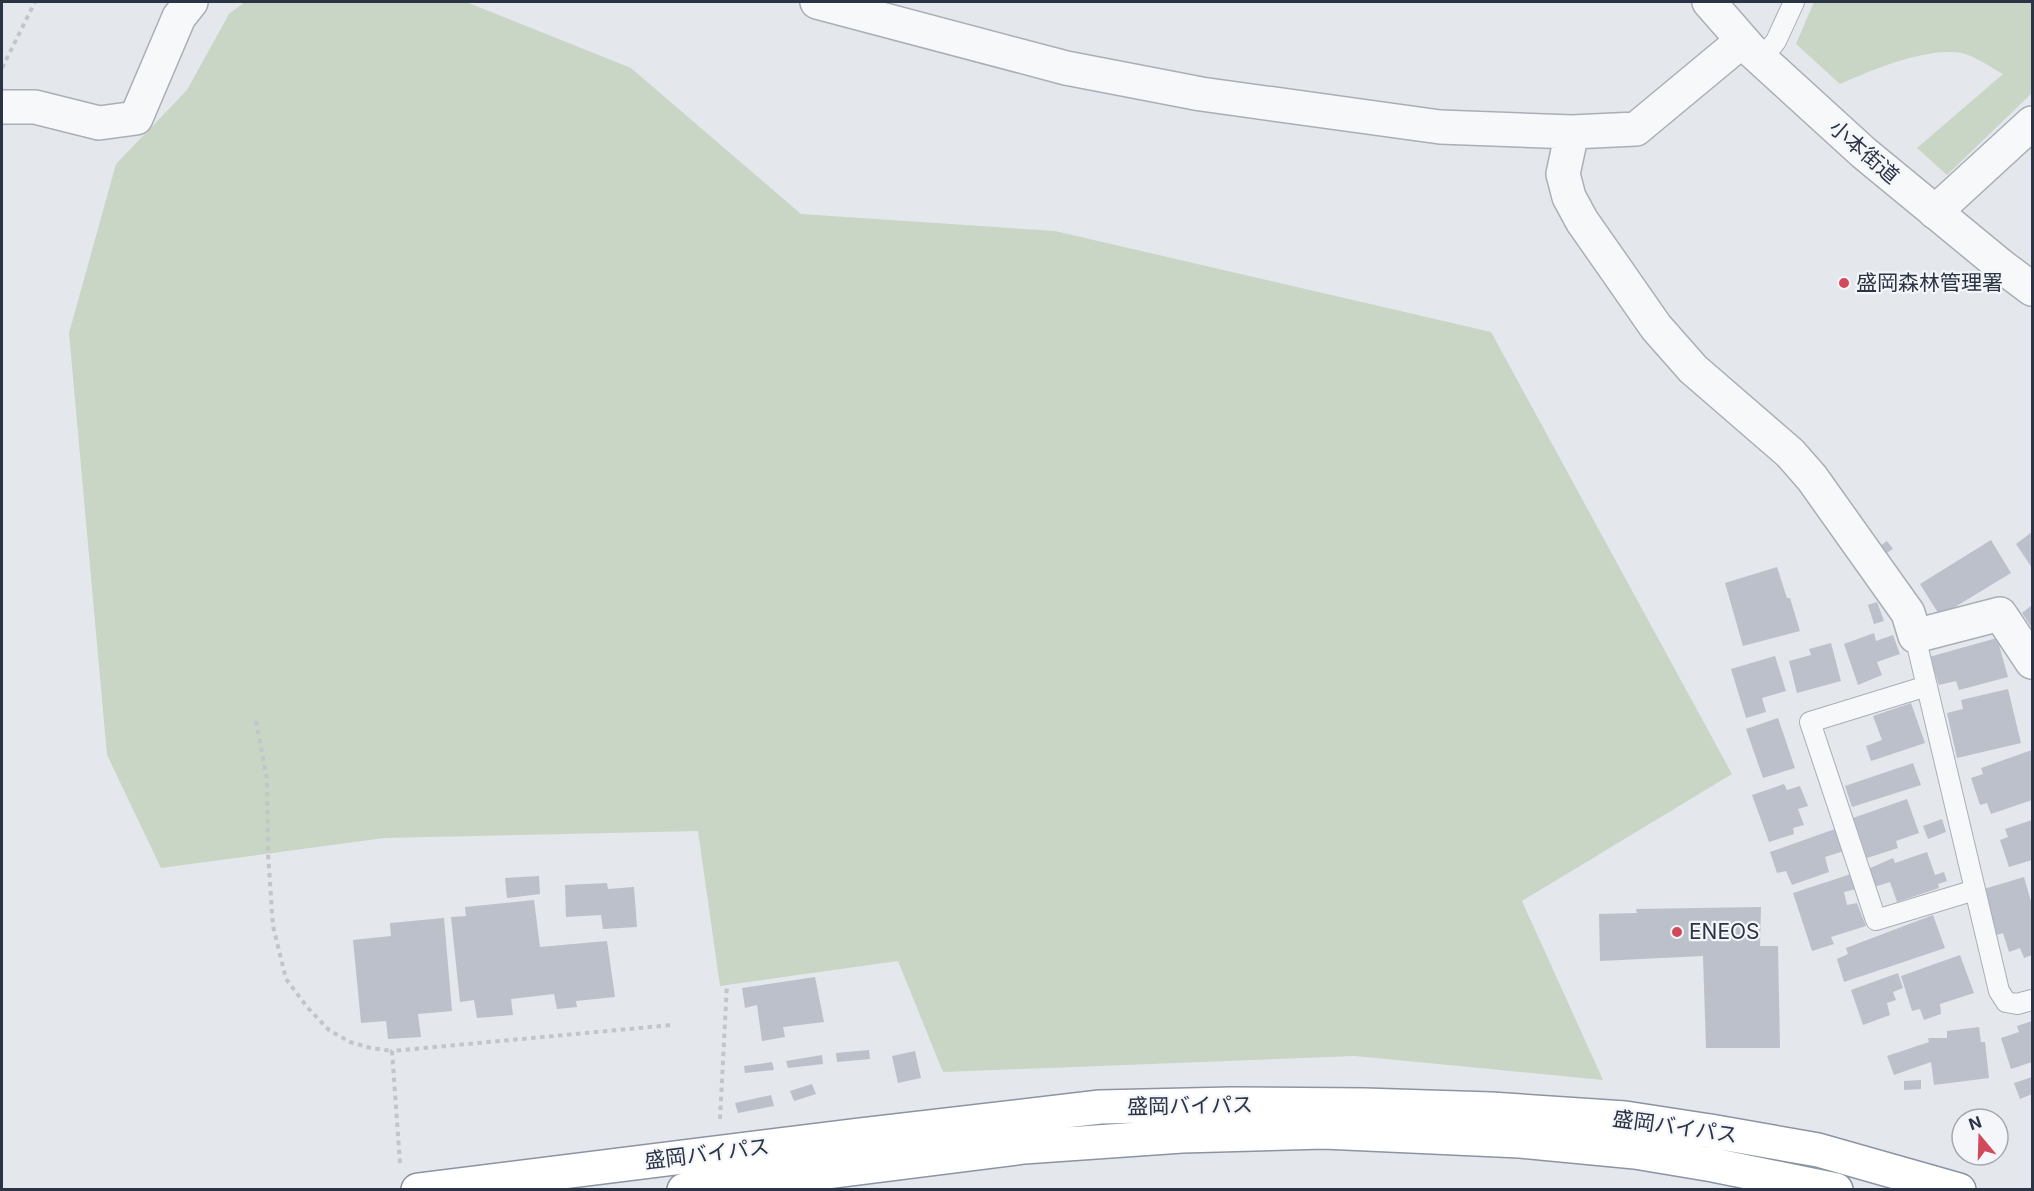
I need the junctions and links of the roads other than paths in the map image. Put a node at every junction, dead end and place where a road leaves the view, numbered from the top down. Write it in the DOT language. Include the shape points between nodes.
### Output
graph roads {
  1 [pos="191,2"];
  2 [pos="817,2"];
  3 [pos="1709,2"];
  4 [pos="1794,2"];
  5 [pos="1752,50"];
  6 [pos="2,107"];
  7 [pos="2032,123"];
  8 [pos="1572,132"];
  9 [pos="1935,212"];
  10 [pos="2032,289"];
  11 [pos="1916,636"];
  12 [pos="2032,662"];
  13 [pos="1927,686"];
  14 [pos="1975,890"];
  15 [pos="2032,1000"];
  16 [pos="409,1181"];
  17 [pos="684,1190"];
  18 [pos="1836,1190"];
  19 [pos="1959,1190"];
  1 -- 6 [label="street" via="179,17 136,118 99,123 35,107"];
  2 -- 8 [label="street" via="1066,68 1202,94 1440,127"];
  3 -- 5 [label="street, 小本街道"];
  4 -- 5 [label="lane" via="1776,41"];
  5 -- 8 [label="street" via="1636,129"];
  5 -- 9 [label="street, 小本街道"];
  7 -- 9 [label="street"];
  8 -- 11 [label="street" via="1563,174 1569,197 1582,221 1656,327 1693,369 1790,453 1812,478 1908,614"];
  9 -- 10 [label="street, 小本街道"];
  11 -- 12 [label="street" via="2000,614"];
  11 -- 13 [label="lane"];
  13 -- 14 [label="lane"];
  13 -- 14 [label="lane" via="1810,722 1876,920"];
  14 -- 15 [label="lane" via="1999,991 2006,1002"];
  16 -- 19 [label="highway, 盛岡バイパス" via="718,1152 1100,1107 1232,1104 1491,1109 1646,1121 1818,1150"];
  17 -- 18 [label="highway, 盛岡バイパス" via="1024,1147 1182,1136 1324,1132 1520,1141 1635,1152"];
}
